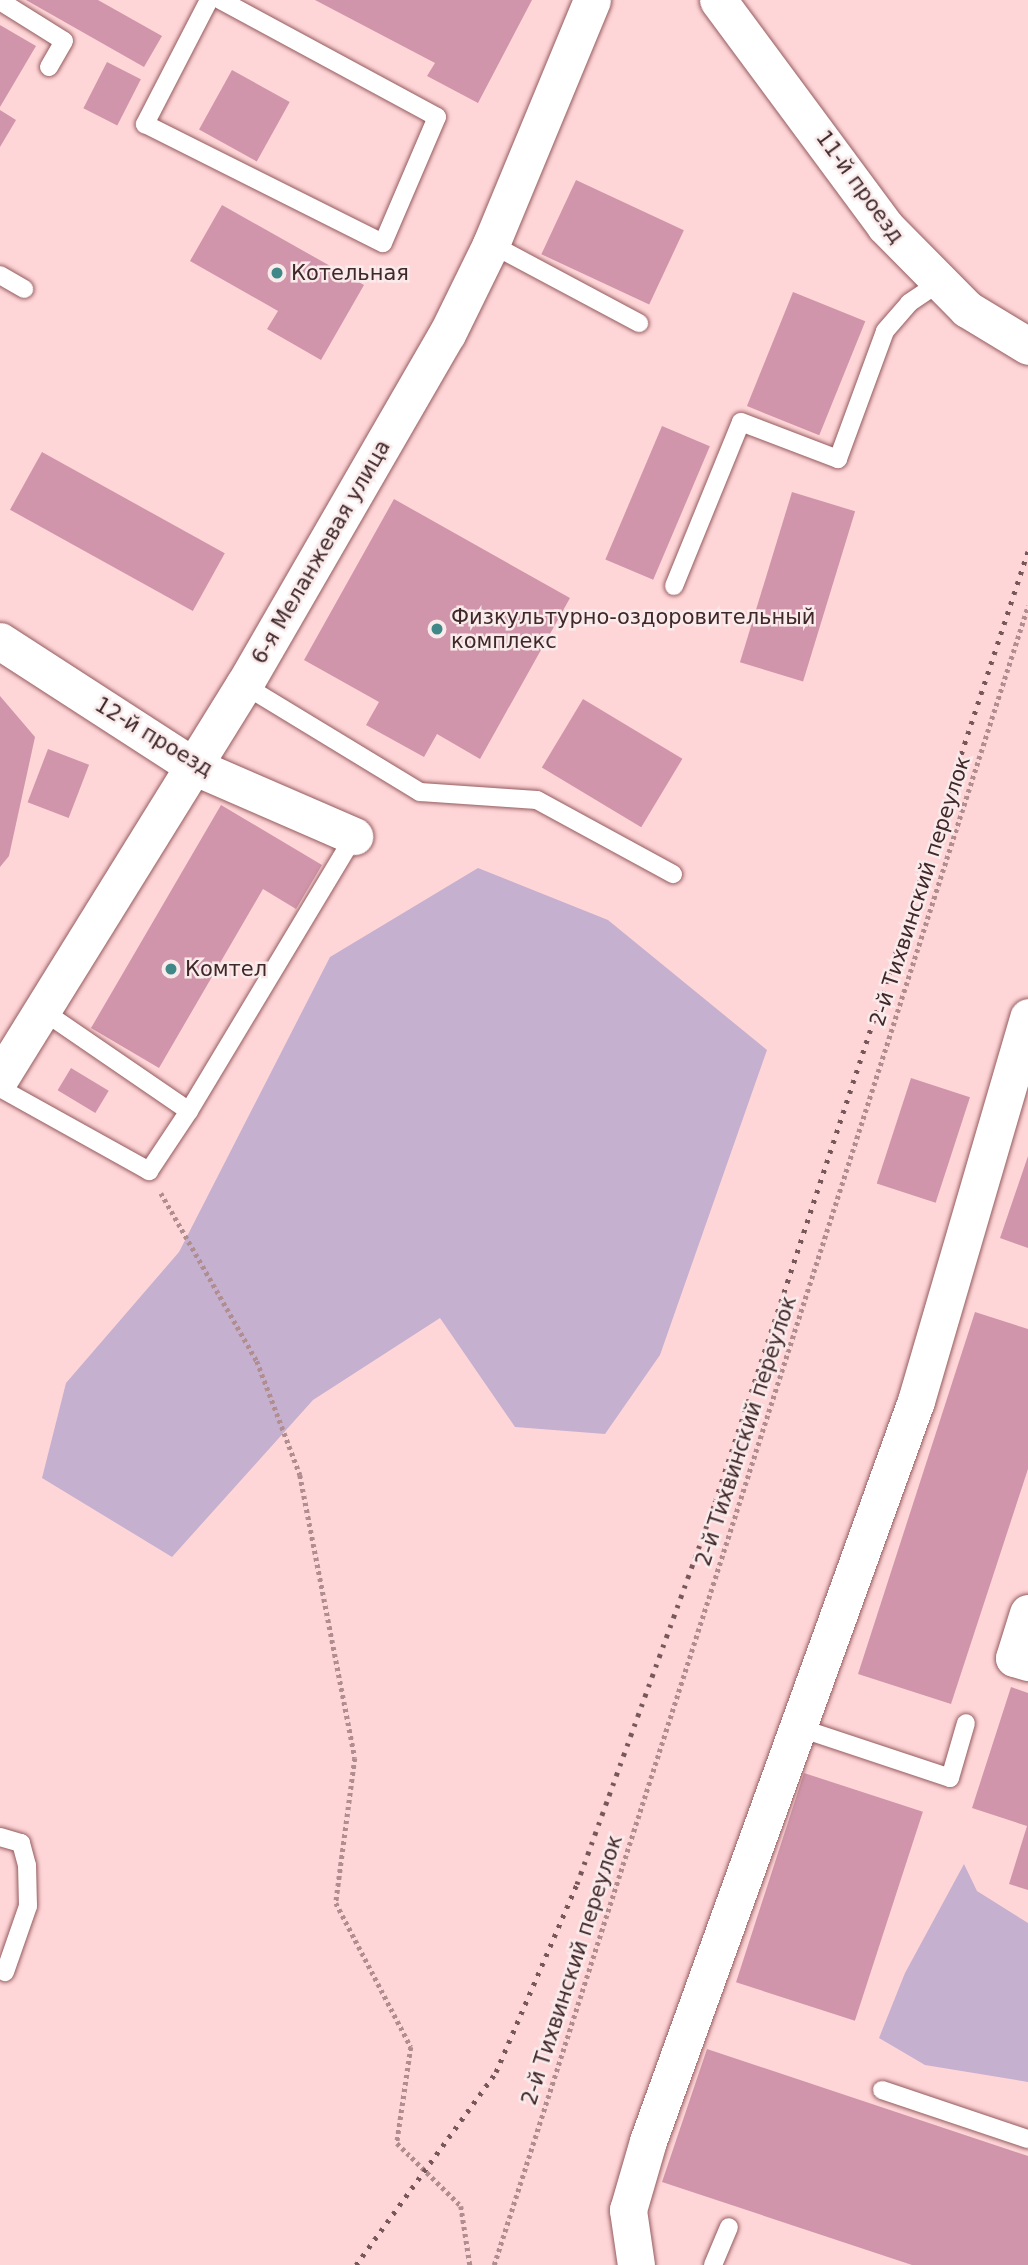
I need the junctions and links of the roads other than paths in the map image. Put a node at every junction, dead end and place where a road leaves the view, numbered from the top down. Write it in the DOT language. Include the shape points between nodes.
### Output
graph roads {
  1 [pos="209,0"];
  2 [pos="222,0"];
  3 [pos="592,0"];
  4 [pos="718,0"];
  5 [pos="0,1"];
  6 [pos="243,5"];
  7 [pos="49,67"];
  8 [pos="491,244"];
  9 [pos="0,275"];
  10 [pos="939,283"];
  11 [pos="24,289"];
  12 [pos="639,323"];
  13 [pos="1028,346"];
  14 [pos="674,586"];
  15 [pos="0,641"];
  16 [pos="244,685"];
  17 [pos="193,766"];
  18 [pos="354,836"];
  19 [pos="673,874"];
  20 [pos="43,1011"];
  21 [pos="1028,1017"];
  22 [pos="0,1078"];
  23 [pos="0,1088"];
  24 [pos="188,1111"];
  25 [pos="1028,1612"];
  26 [pos="1028,1662"];
  27 [pos="966,1723"];
  28 [pos="800,1728"];
  29 [pos="0,1838"];
  30 [pos="5,1972"];
  31 [pos="881,2090"];
  32 [pos="1028,2139"];
  33 [pos="729,2227"];
  34 [pos="636,2265"];
  35 [pos="713,2265"];
  1 -- 6 [label="lane" via="145,124 383,243 437,117"];
  2 -- 6 [label="lane"];
  3 -- 8 [label="street, 6-я Меланжевая улица"];
  4 -- 10 [label="street, 11-й проезд" via="885,226"];
  5 -- 7 [label="lane" via="64,41"];
  8 -- 12 [label="lane"];
  8 -- 16 [label="street, 6-я Меланжевая улица" via="447,334"];
  9 -- 11 [label="lane"];
  10 -- 13 [label="street, 11-й проезд" via="967,309"];
  10 -- 14 [label="lane" via="909,303 885,331 838,459 741,422"];
  15 -- 17 [label="street, 12-й проезд"];
  16 -- 17 [label="street, 6-я Меланжевая улица"];
  16 -- 19 [label="lane" via="420,792 537,800"];
  17 -- 18 [label="street, 12-й проезд"];
  17 -- 20 [label="street, 6-я Меланжевая улица"];
  18 -- 24 [label="lane"];
  20 -- 22 [label="street, 6-я Меланжевая улица"];
  20 -- 24 [label="lane"];
  21 -- 28 [label="street" via="916,1401"];
  23 -- 24 [label="lane" via="149,1171"];
  25 -- 26 [label="street" via="1014,1658"];
  27 -- 28 [label="lane" via="950,1778"];
  28 -- 34 [label="street" via="648,2141 628,2210"];
  29 -- 30 [label="lane" via="21,1843 27,1866 28,1906"];
  31 -- 32 [label="lane"];
  33 -- 35 [label="lane"];
}
